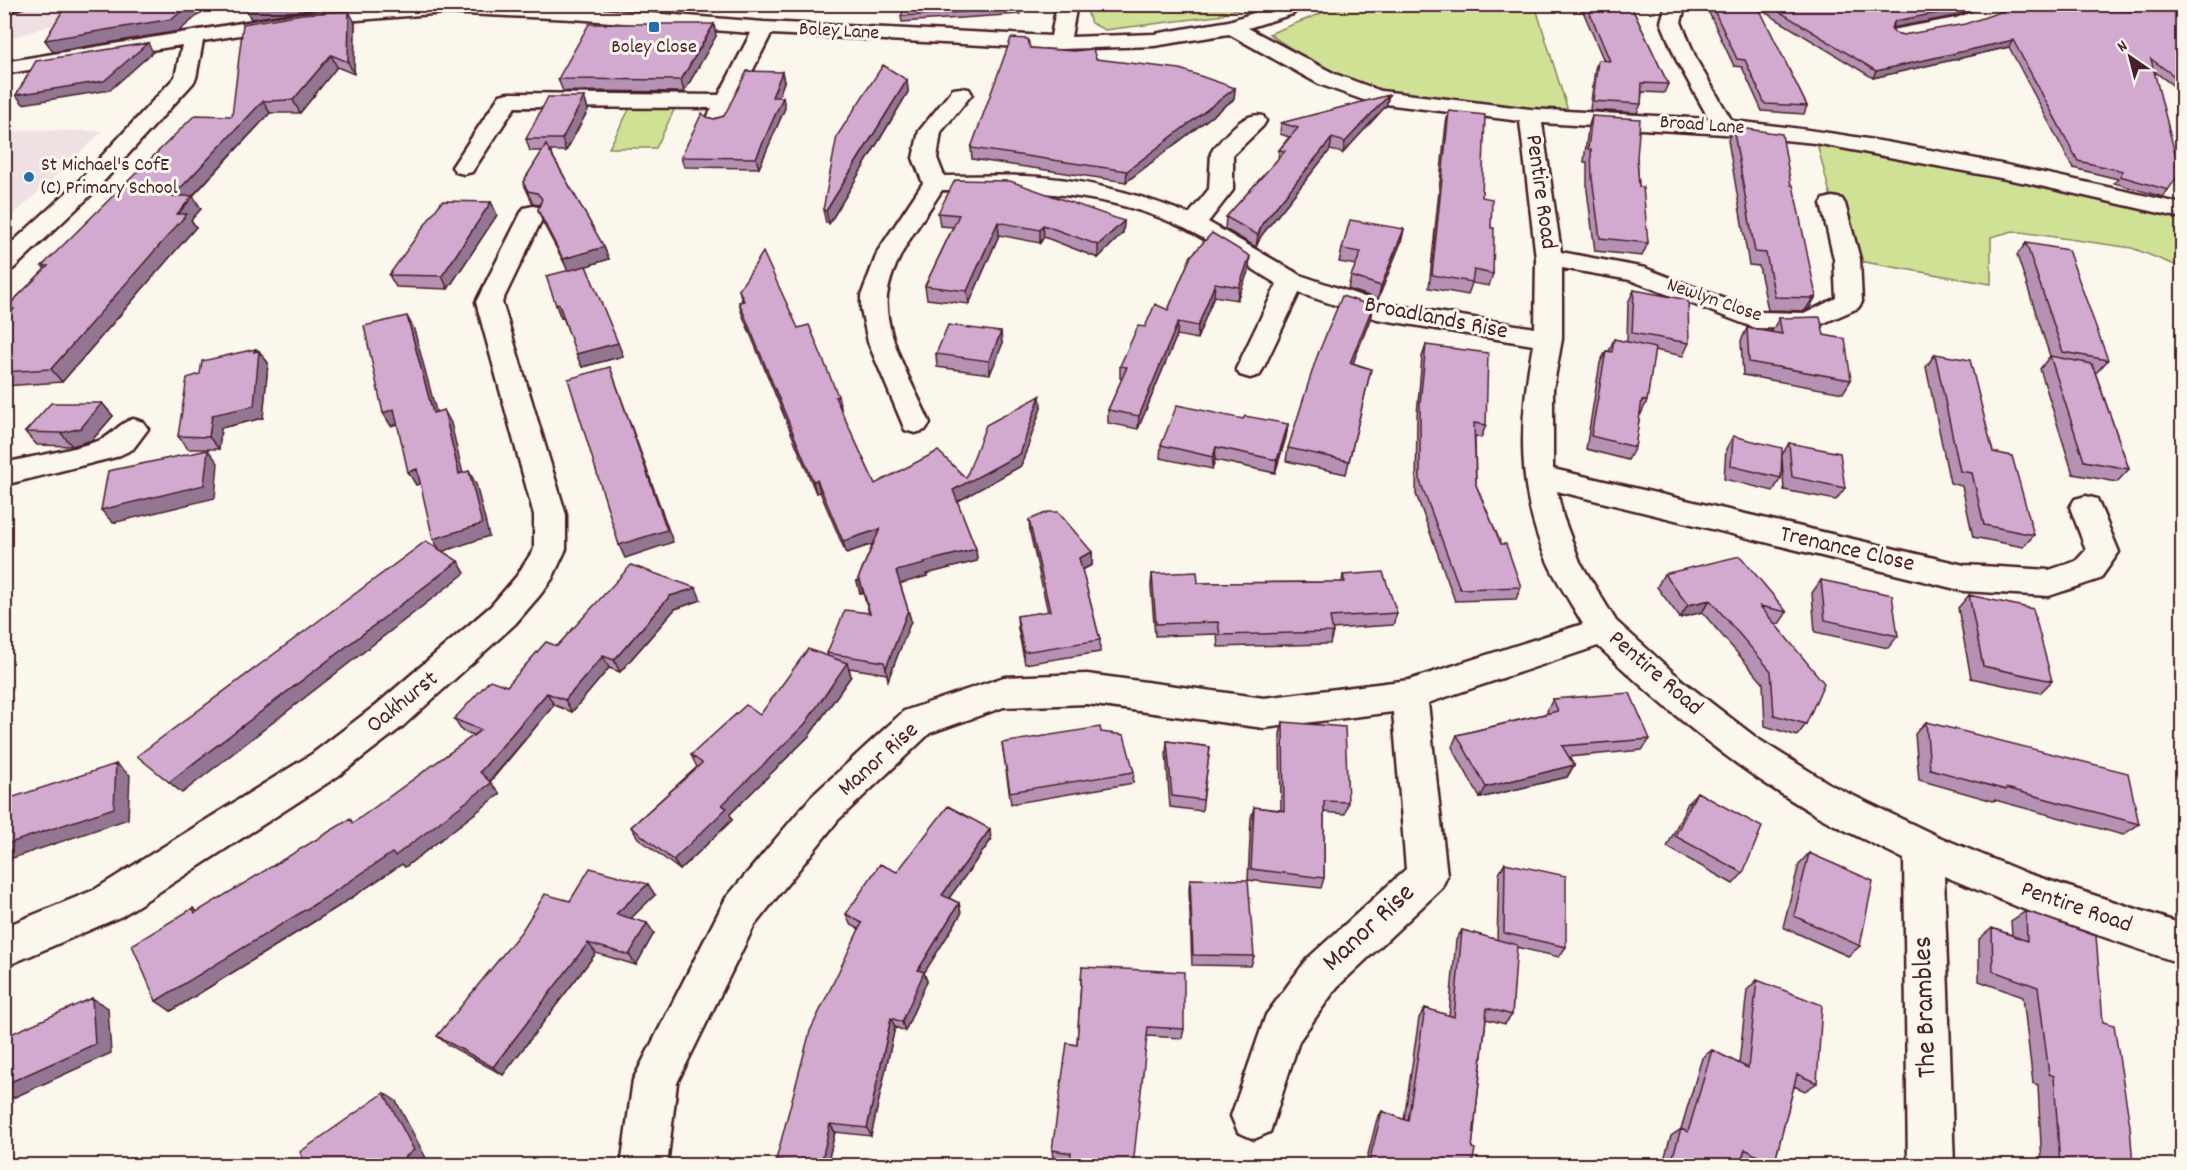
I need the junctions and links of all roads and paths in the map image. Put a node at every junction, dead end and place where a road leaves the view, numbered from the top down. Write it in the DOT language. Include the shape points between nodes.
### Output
graph roads {
  1 [pos="1067,4"];
  2 [pos="1294,4"];
  3 [pos="1676,4"];
  4 [pos="2092,4"];
  5 [pos="1232,27"];
  6 [pos="764,28"];
  7 [pos="1899,34"];
  8 [pos="194,36"];
  9 [pos="1059,43"];
  10 [pos="4,68"];
  11 [pos="961,94"];
  12 [pos="725,102"];
  13 [pos="1530,116"];
  14 [pos="1255,121"];
  15 [pos="715,124"];
  16 [pos="1724,127"];
  17 [pos="464,167"];
  18 [pos="935,183"];
  19 [pos="1833,204"];
  20 [pos="2182,211"];
  21 [pos="533,213"];
  22 [pos="1194,224"];
  23 [pos="1550,258"];
  24 [pos="4,264"];
  25 [pos="1291,281"];
  26 [pos="1548,339"];
  27 [pos="1250,369"];
  28 [pos="915,423"];
  29 [pos="133,429"];
  30 [pos="4,474"];
  31 [pos="1538,476"];
  32 [pos="2086,507"];
  33 [pos="1604,631"];
  34 [pos="1409,695"];
  35 [pos="1923,849"];
  36 [pos="2182,944"];
  37 [pos="4,947"];
  38 [pos="1254,1116"];
  39 [pos="644,1166"];
  40 [pos="1931,1166"];
  1 -- 9 [label="street"];
  2 -- 5 [label="street, Boley Lane"];
  3 -- 16 [label="street" via="1671,22 1687,61"];
  4 -- 7 [label="street" via="2095,7 2003,8 1960,23"];
  5 -- 9 [label="street, Boley Lane" via="1154,40"];
  5 -- 13 [label="street, Broad Lane" via="1327,79 1377,97"];
  6 -- 8 [label="street, Boley Lane" via="573,12 445,7 363,12"];
  6 -- 9 [label="street, Boley Lane"];
  6 -- 12 [label="street"];
  8 -- 10 [label="street, Boley Lane"];
  8 -- 24 [label="street" via="185,78 85,188"];
  11 -- 18 [label="street" via="930,131 925,158"];
  12 -- 15 [label="street"];
  12 -- 17 [label="street" via="508,100"];
  13 -- 16 [label="street, Broad Lane"];
  13 -- 23 [label="street, Pentire Road"];
  14 -- 22 [label="street" via="1222,153 1221,190"];
  16 -- 20 [label="street, Broad Lane" via="1815,136 2027,176"];
  18 -- 22 [label="street, Broadlands Rise" via="1024,183 1091,191 1143,204"];
  18 -- 28 [label="street" via="890,254 874,297 885,352"];
  19 -- 23 [label="street, Newlyn Close" via="1847,259 1849,302 1810,321 1755,320 1636,273"];
  21 -- 37 [label="street, Oakhurst" via="489,302 550,515 550,549 540,570 503,615 448,666 325,765 108,903"];
  22 -- 25 [label="street, Broadlands Rise"];
  23 -- 26 [label="street, Pentire Road"];
  25 -- 26 [label="street, Broadlands Rise" via="1377,311"];
  25 -- 27 [label="street"];
  26 -- 31 [label="street, Pentire Road" via="1539,389"];
  29 -- 30 [label="street" via="123,442 105,450"];
  31 -- 32 [label="street, Trenance Close" via="1964,578 2049,583 2088,570 2103,552"];
  31 -- 33 [label="street, Pentire Road" via="1547,517 1565,564"];
  33 -- 34 [label="street, Manor Rise"];
  33 -- 35 [label="street, Pentire Road" via="1671,692 1745,750 1820,798"];
  34 -- 38 [label="street, Manor Rise" via="1427,876 1322,973 1281,1030"];
  34 -- 39 [label="street, Manor Rise" via="1264,713 1087,689 1004,692 917,722 825,808 740,912 655,1080"];
  35 -- 36 [label="street, Pentire Road" via="2023,890"];
  35 -- 40 [label="street, The Brambles"];
}
